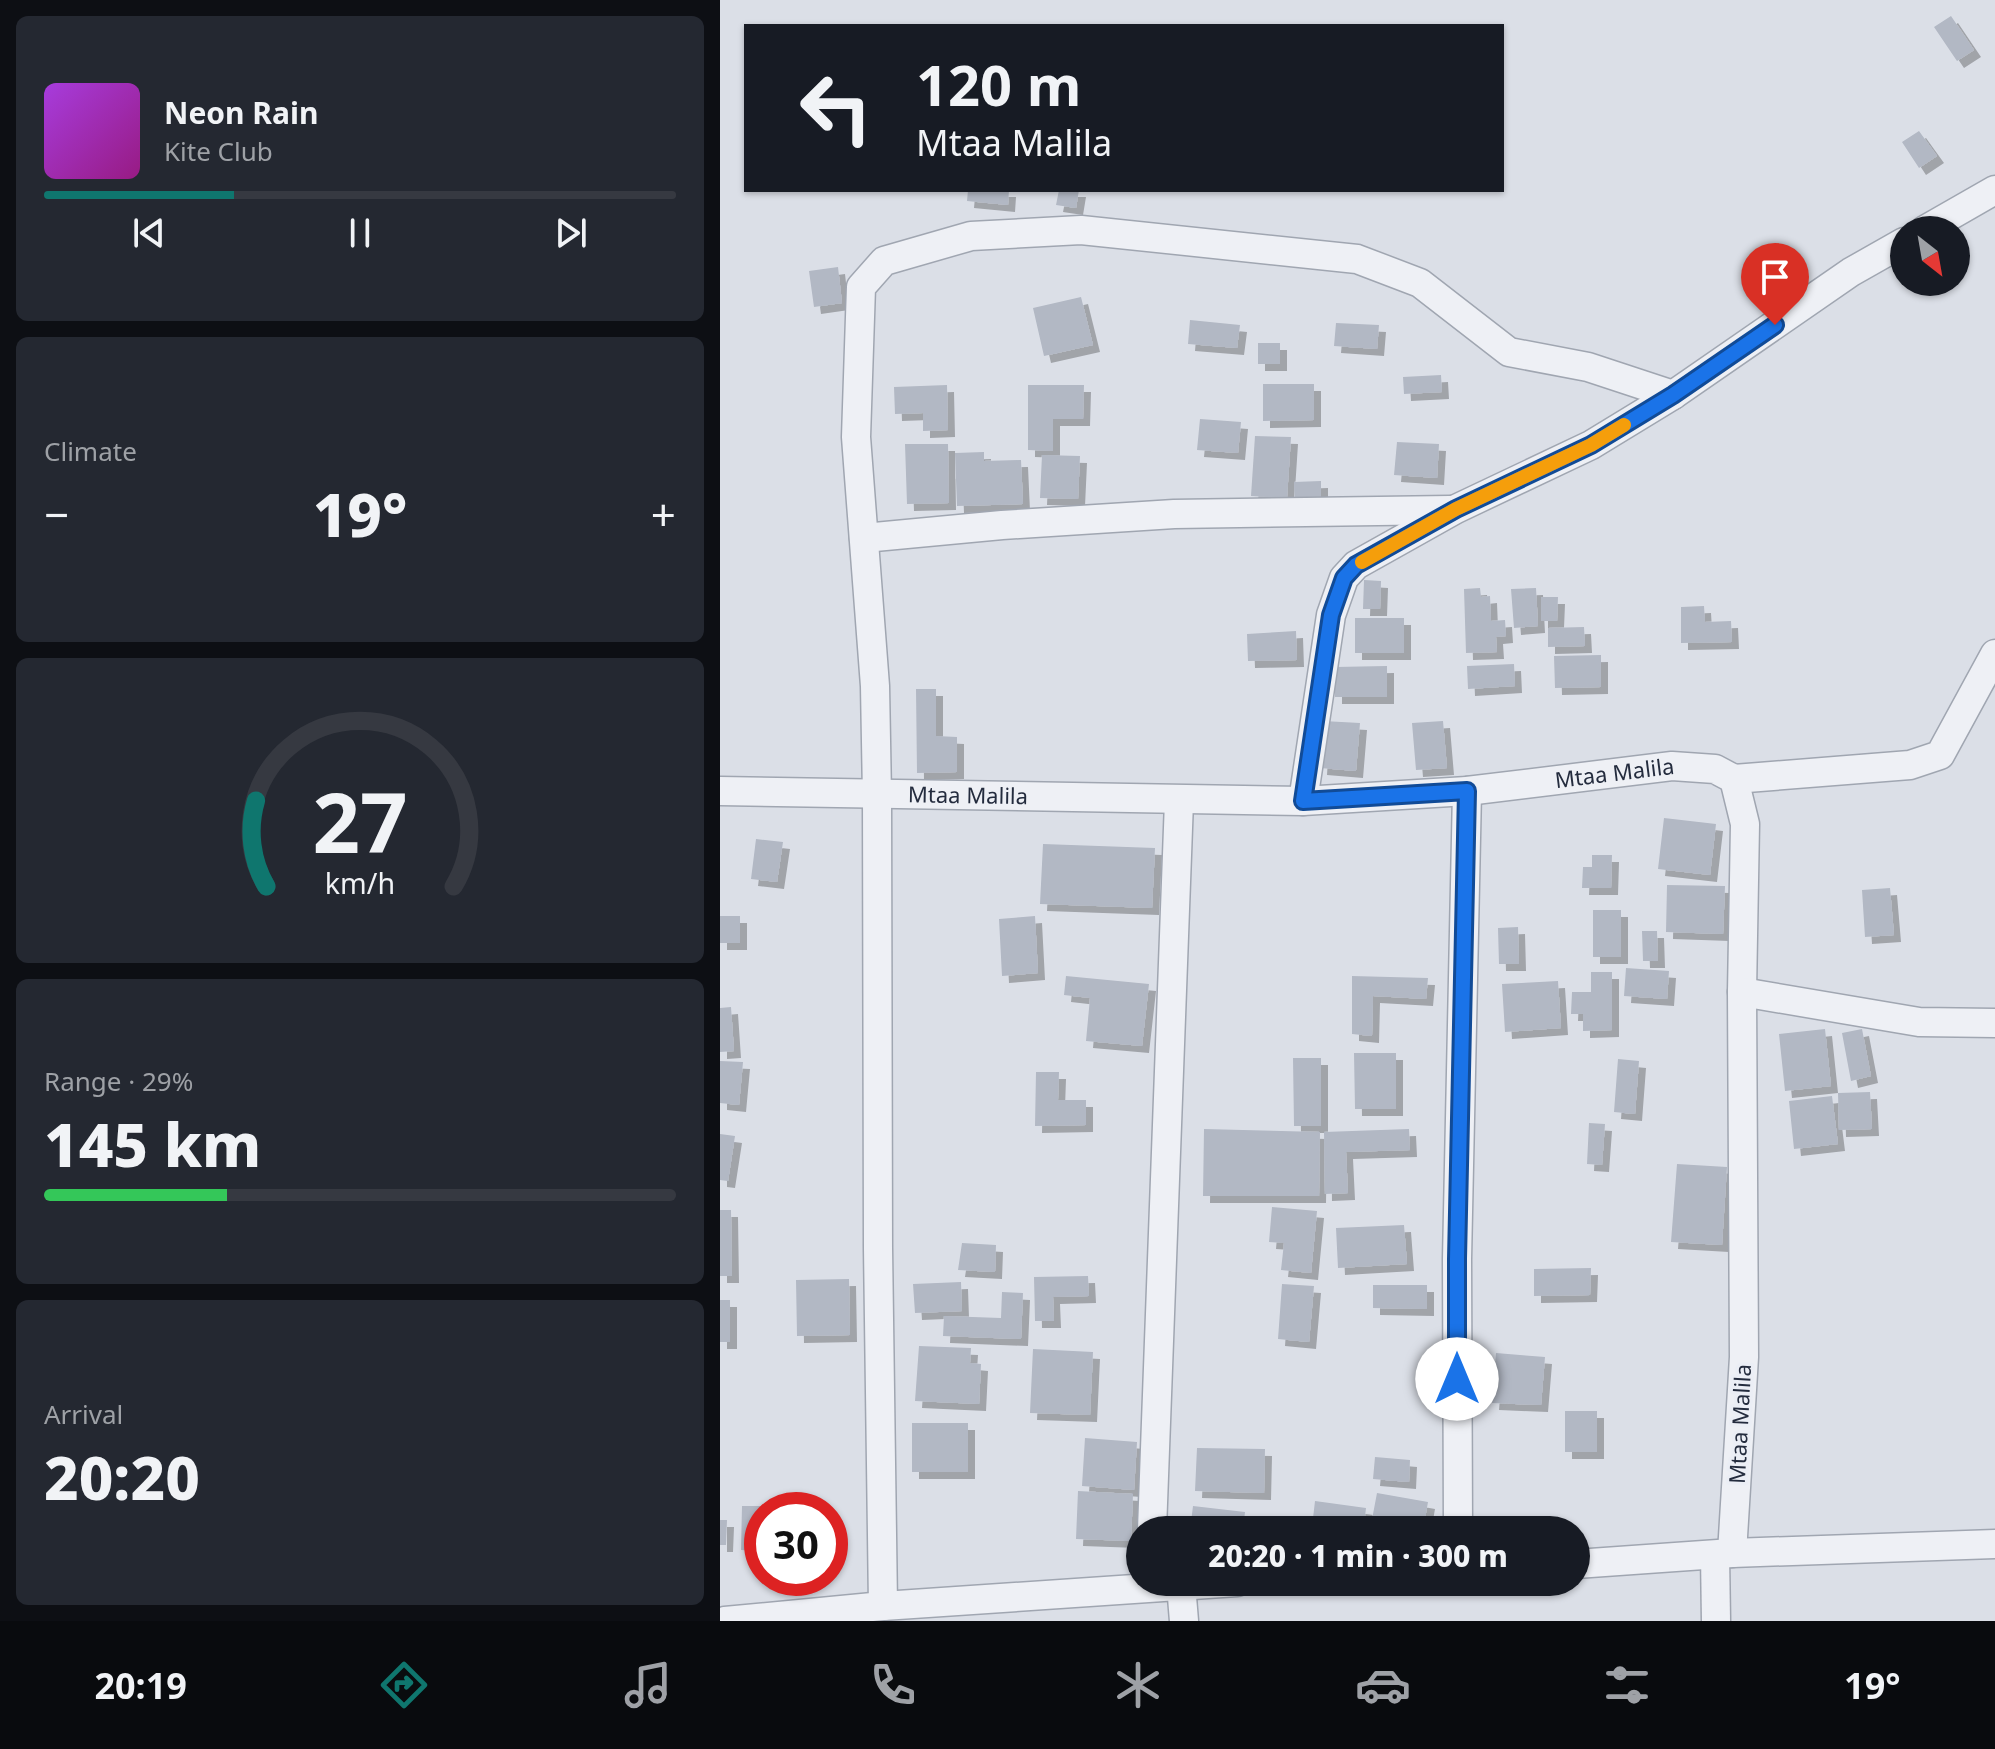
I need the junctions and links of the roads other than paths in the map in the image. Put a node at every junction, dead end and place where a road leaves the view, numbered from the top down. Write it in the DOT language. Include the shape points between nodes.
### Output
graph roads {
  1 [pos="1995,190"];
  2 [pos="1950,216"];
  3 [pos="1890,250"];
  4 [pos="1673,395"];
  5 [pos="1456,509"];
  6 [pos="864,538"];
  7 [pos="1995,654"];
  8 [pos="1734,779"];
  9 [pos="720,791"];
  10 [pos="1467,791"];
  11 [pos="877,796"];
  12 [pos="1179,801"];
  13 [pos="1303,801"];
  14 [pos="1742,992"];
  15 [pos="1995,1023"];
  16 [pos="1153,1516"];
  17 [pos="1458,1516"];
  18 [pos="1995,1544"];
  19 [pos="1724,1554"];
  20 [pos="1590,1563"];
  21 [pos="1126,1586"];
  22 [pos="1182,1596"];
  23 [pos="883,1606"];
  24 [pos="725,1621"];
  25 [pos="1184,1621"];
  26 [pos="1716,1621"];
  1 -- 2 [label="street"];
  3 -- 4 [label="street"];
  4 -- 5 [label="street" via="1591,445"];
  4 -- 6 [label="street" via="1588,367 1509,352 1420,283 1357,259 1081,230 971,236 884,261 861,287 856,437"];
  5 -- 6 [label="street" via="1174,514"];
  5 -- 13 [label="street" via="1356,565 1344,578 1331,615"];
  6 -- 11 [label="street"];
  7 -- 8 [label="street" via="1940,755 1910,765"];
  8 -- 10 [label="street, Mtaa Malila" via="1715,769 1672,766"];
  8 -- 14 [label="street, Mtaa Malila" via="1745,824"];
  9 -- 11 [label="street, Mtaa Malila"];
  10 -- 13 [label="street, Mtaa Malila"];
  10 -- 17 [label="street" via="1457,1259"];
  11 -- 12 [label="street, Mtaa Malila"];
  11 -- 23 [label="street"];
  12 -- 13 [label="street, Mtaa Malila"];
  12 -- 16 [label="street"];
  14 -- 15 [label="street" via="1919,1022"];
  14 -- 19 [label="street, Mtaa Malila" via="1744,1357"];
  18 -- 19 [label="street"];
  19 -- 20 [label="street"];
  19 -- 26 [label="street, Mtaa Malila"];
  21 -- 23 [label="street"];
  22 -- 25 [label="street"];
  23 -- 24 [label="street"];
}
